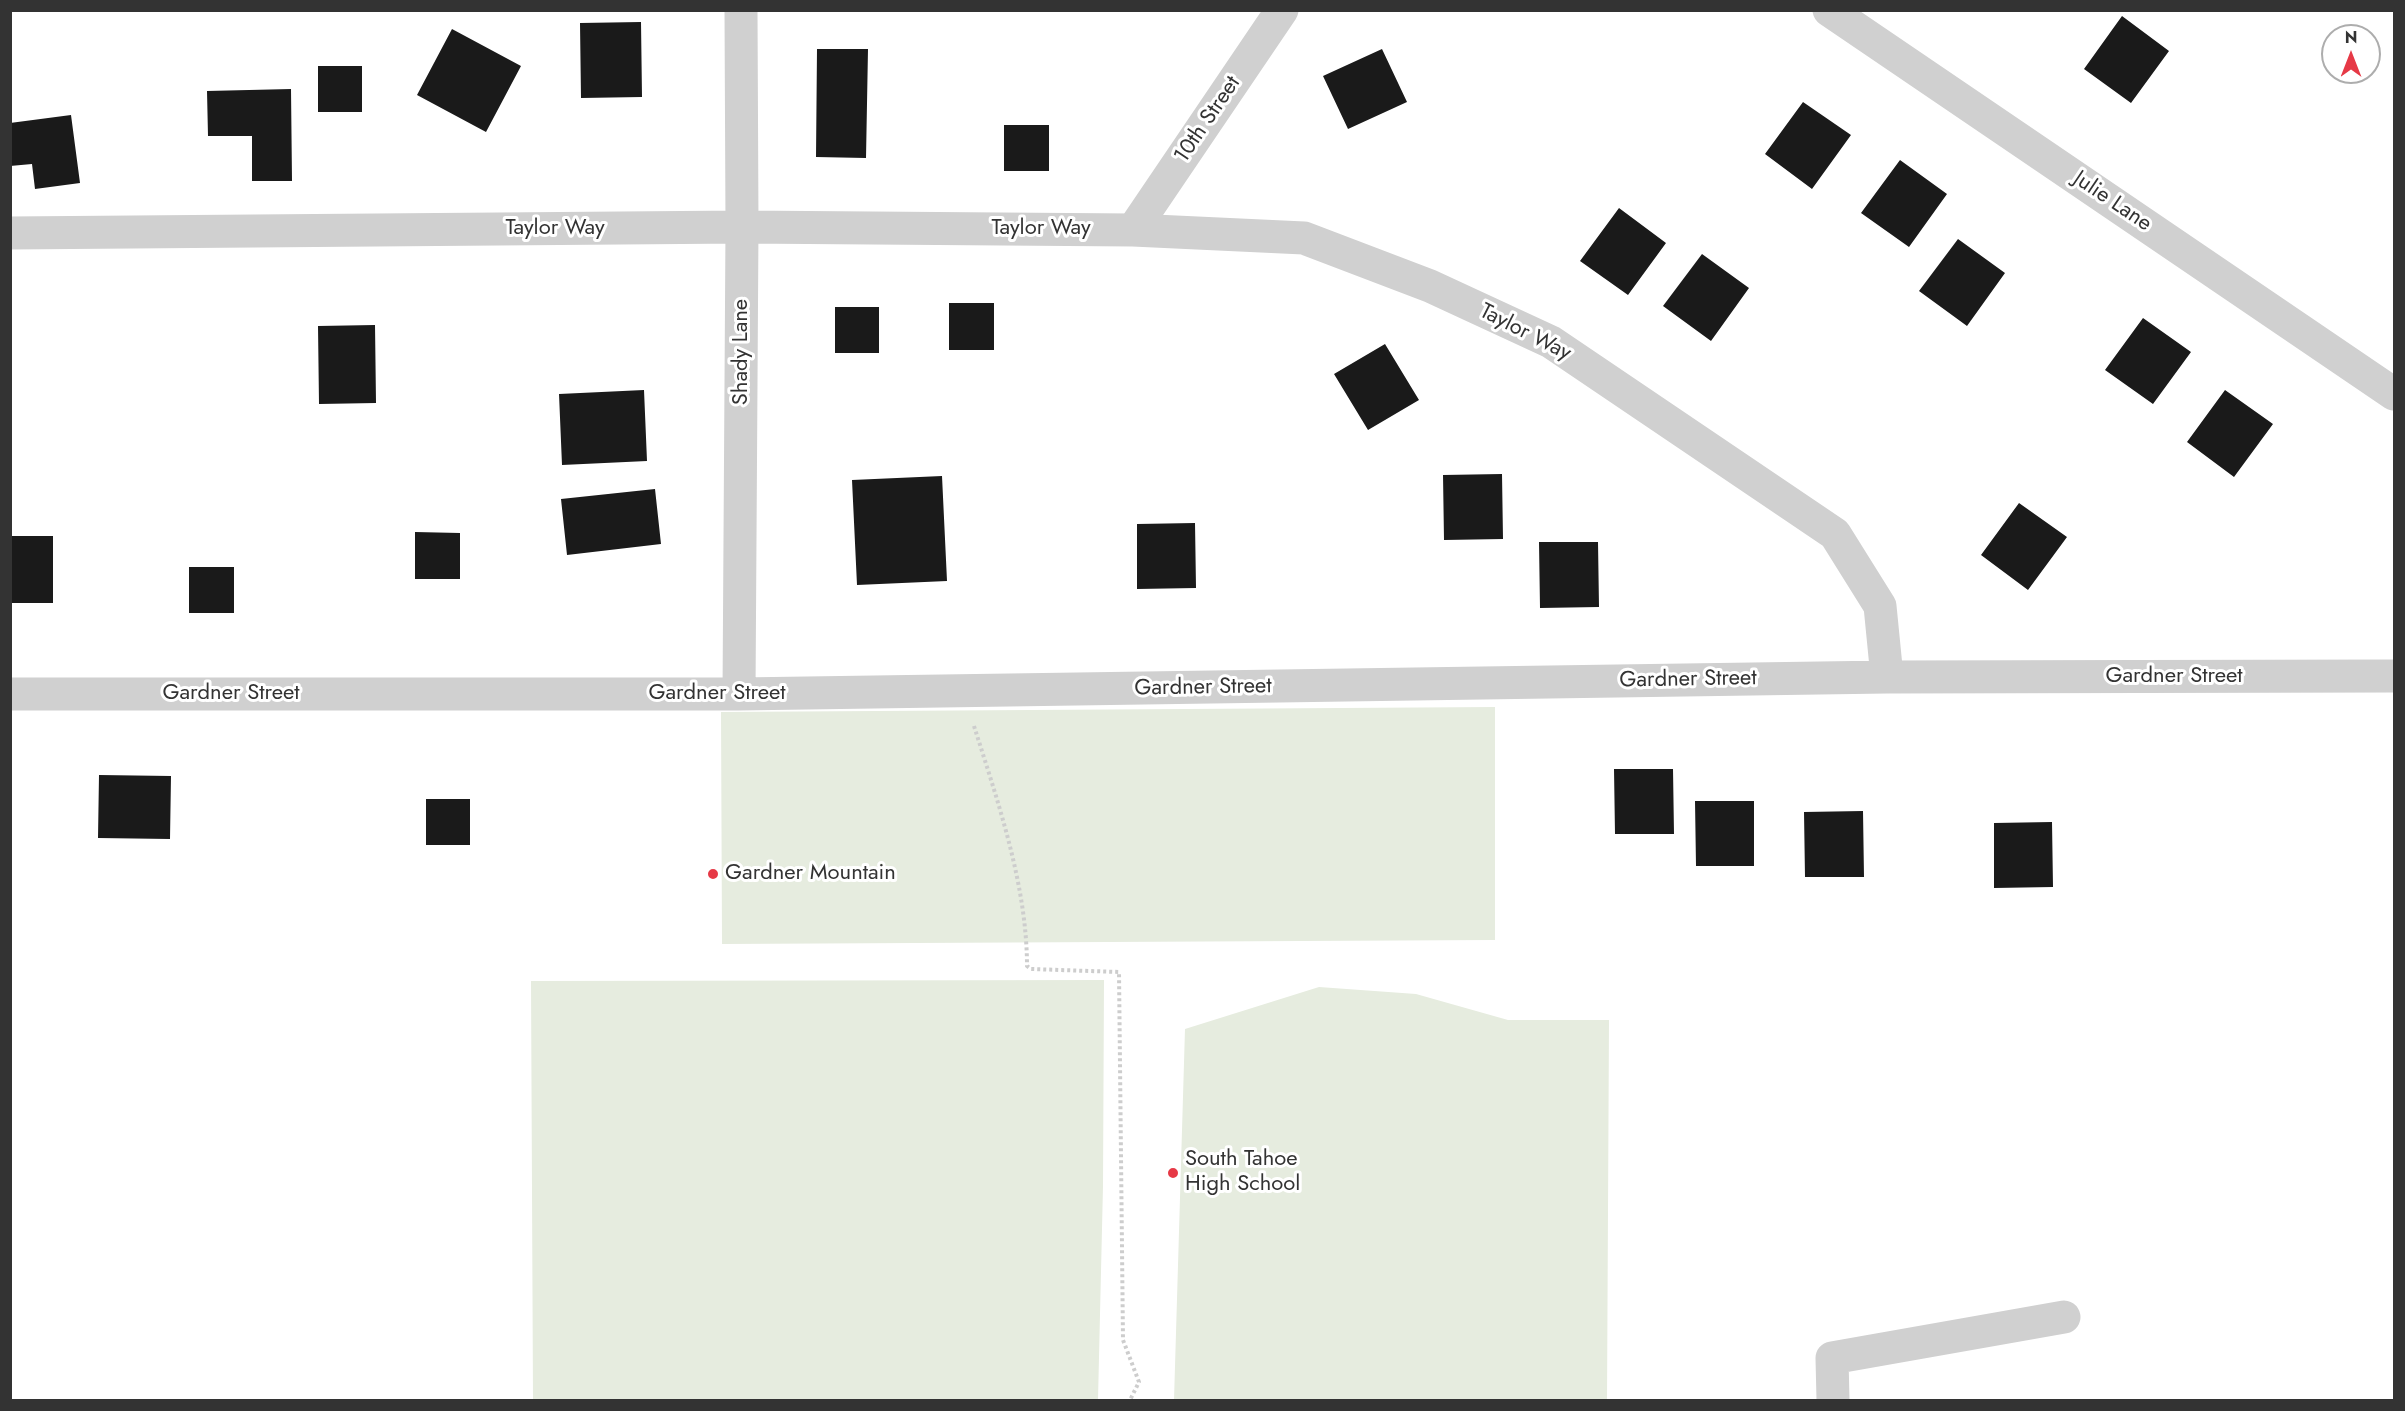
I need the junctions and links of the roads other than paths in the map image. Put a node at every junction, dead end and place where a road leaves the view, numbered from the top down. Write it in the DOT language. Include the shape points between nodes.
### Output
graph roads {
  1 [pos="741,10"];
  2 [pos="1282,10"];
  3 [pos="1829,10"];
  4 [pos="742,228"];
  5 [pos="1133,230"];
  6 [pos="10,233"];
  7 [pos="2394,394"];
  8 [pos="2394,676"];
  9 [pos="1887,677"];
  10 [pos="10,694"];
  11 [pos="739,694"];
  12 [pos="2064,1317"];
  13 [pos="1833,1401"];
  1 -- 4 [label="street, Shady Lane"];
  2 -- 5 [label="street, 10th Street"];
  3 -- 7 [label="street, Julie Lane"];
  4 -- 5 [label="street, Taylor Way"];
  4 -- 6 [label="street, Taylor Way"];
  4 -- 11 [label="street, Shady Lane"];
  5 -- 9 [label="street, Taylor Way" via="1304,238 1430,286 1551,342 1835,534 1880,606"];
  8 -- 9 [label="street, Gardner Street"];
  9 -- 11 [label="street, Gardner Street"];
  10 -- 11 [label="street, Gardner Street"];
  12 -- 13 [label="street" via="1832,1358"];
}
